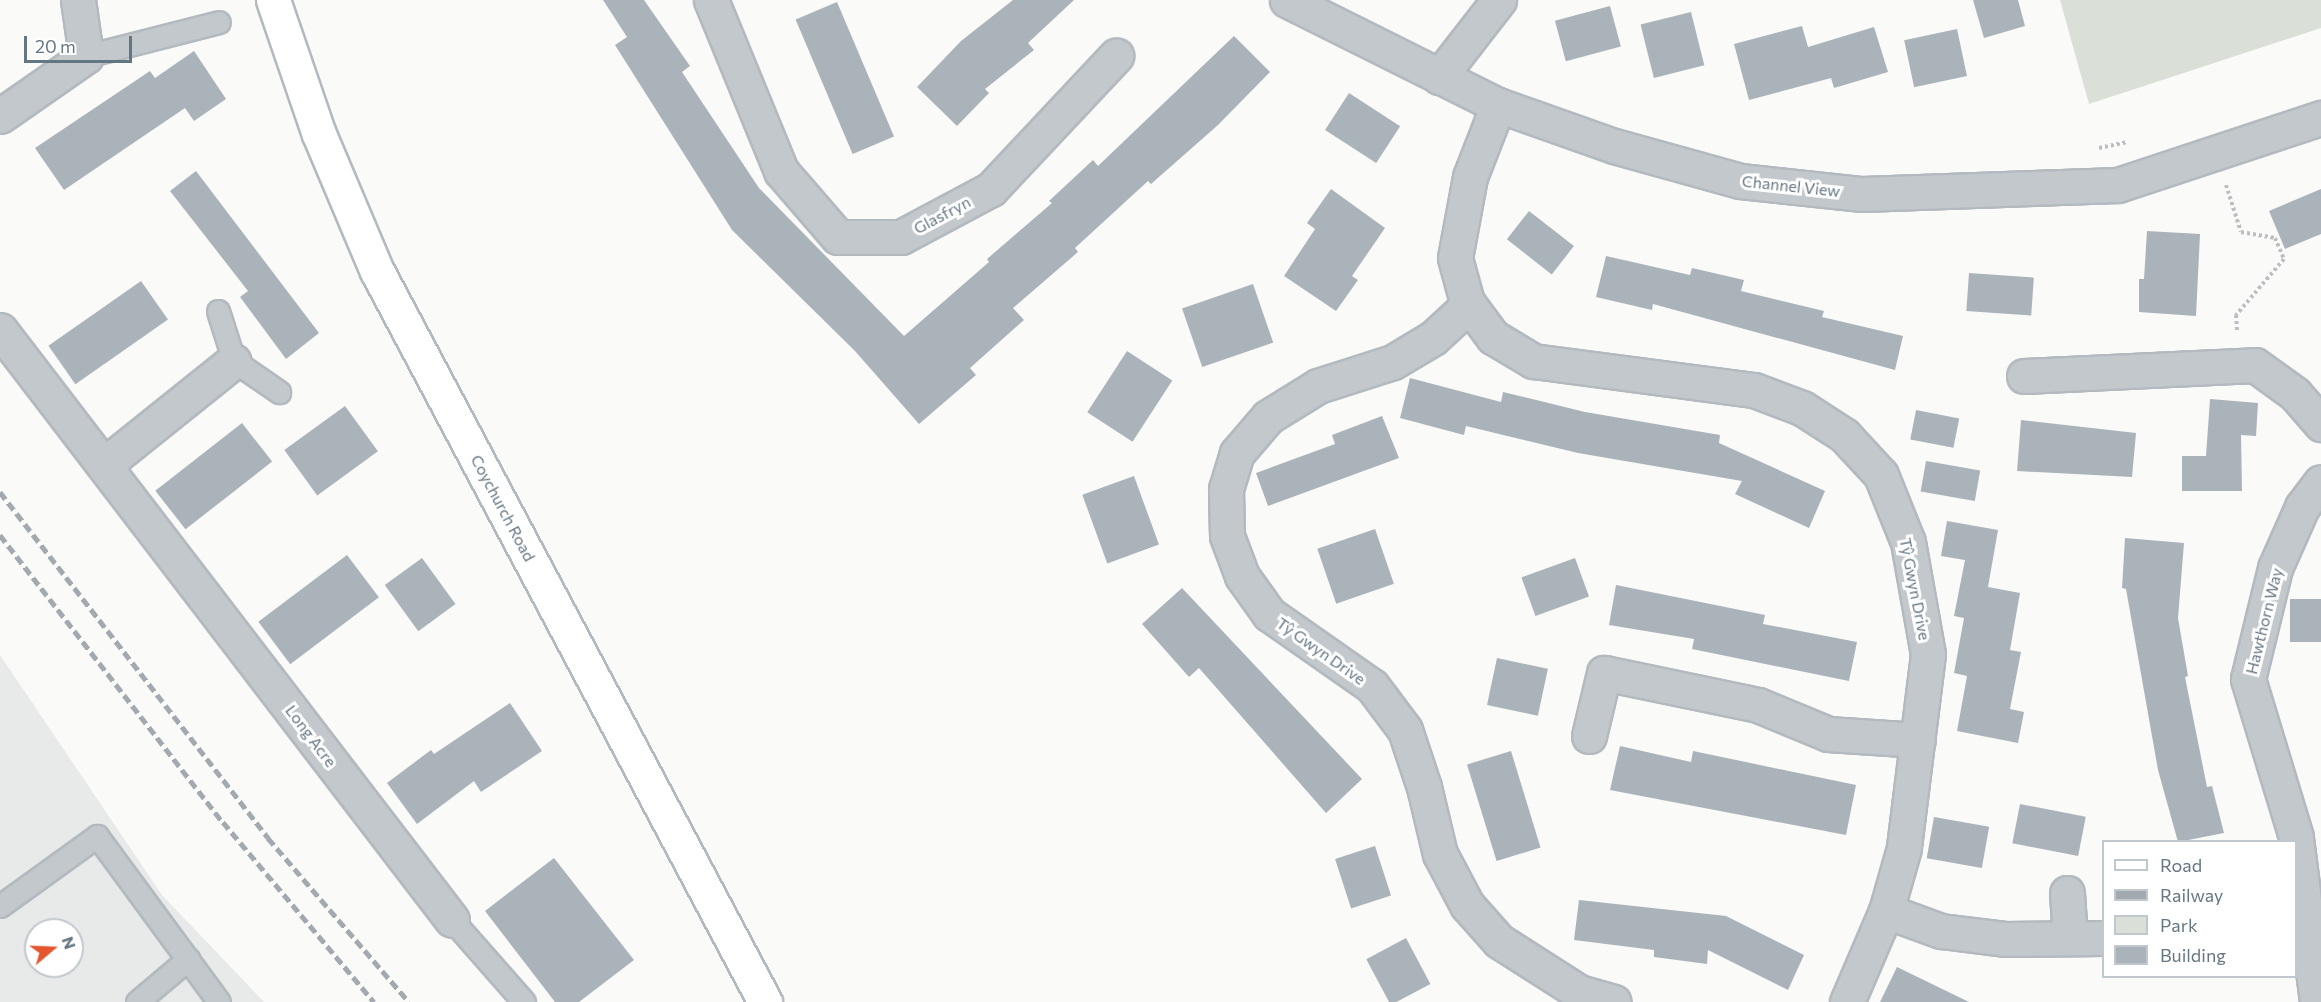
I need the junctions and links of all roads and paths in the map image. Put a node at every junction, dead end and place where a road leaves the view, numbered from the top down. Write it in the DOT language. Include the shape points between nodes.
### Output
graph roads {
  1 [pos="78,0"];
  2 [pos="273,0"];
  3 [pos="711,0"];
  4 [pos="1287,0"];
  5 [pos="1499,0"];
  6 [pos="219,22"];
  7 [pos="86,56"];
  8 [pos="1116,56"];
  9 [pos="1439,76"];
  10 [pos="1498,105"];
  11 [pos="0,116"];
  12 [pos="2321,118"];
  13 [pos="2132,141"];
  14 [pos="2097,149"];
  15 [pos="2216,153"];
  16 [pos="1469,305"];
  17 [pos="218,311"];
  18 [pos="0,330"];
  19 [pos="234,362"];
  20 [pos="2237,366"];
  21 [pos="2024,376"];
  22 [pos="279,392"];
  23 [pos="2321,424"];
  24 [pos="104,465"];
  25 [pos="2321,482"];
  26 [pos="1589,736"];
  27 [pos="1918,740"];
  28 [pos="2297,840"];
  29 [pos="2297,840"];
  30 [pos="2067,893"];
  31 [pos="2314,898"];
  32 [pos="0,906"];
  33 [pos="1886,911"];
  34 [pos="452,920"];
  35 [pos="2070,938"];
  36 [pos="2102,938"];
  37 [pos="188,959"];
  38 [pos="137,1002"];
  39 [pos="219,1002"];
  40 [pos="524,1002"];
  41 [pos="765,1002"];
  42 [pos="1614,1002"];
  43 [pos="1847,1002"];
  44 [pos="2318,1002"];
  1 -- 7 [label="street"];
  2 -- 41 [label="main road, Coychurch Road" via="319,134 377,271"];
  3 -- 8 [label="street, Glasfryn" via="782,171 838,237 901,237 991,189"];
  4 -- 9 [label="street, Channel View"];
  5 -- 9 [label="street"];
  6 -- 7 [label="lane"];
  7 -- 11 [label="street"];
  9 -- 10 [label="street, Channel View"];
  10 -- 15 [label="street, Channel View" via="1614,146 1740,182 1862,194 2118,186"];
  10 -- 16 [label="street, Tŷ Gwyn Drive" via="1470,177 1455,258"];
  12 -- 15 [label="street, Channel View"];
  13 -- 14 [label="path"];
  15 -- 20 [label="path" via="2241,232 2275,238 2284,259 2236,315"];
  16 -- 27 [label="street, Tŷ Gwyn Drive" via="1493,337 1533,361 1754,390 1802,408 1844,435 1881,475 1908,542 1928,654"];
  16 -- 42 [label="street, Tŷ Gwyn Drive" via="1433,338 1393,363 1318,386 1268,417 1237,453 1226,489 1227,536 1242,576 1269,614 1372,686 1405,730 1440,854 1467,905 1499,941 1579,992"];
  17 -- 19 [label="lane"];
  18 -- 24 [label="street, Long Acre"];
  19 -- 22 [label="lane"];
  19 -- 24 [label="street"];
  20 -- 21 [label="street"];
  20 -- 23 [label="street" via="2255,365 2295,394"];
  24 -- 34 [label="street, Long Acre"];
  25 -- 28 [label="street, Hawthorn Way" via="2302,507 2275,568 2248,679"];
  26 -- 27 [label="street" via="1604,673 1758,705 1828,734"];
  27 -- 33 [label="street, Tŷ Gwyn Drive" via="1904,848"];
  29 -- 31 [label="street, Hawthorn Way"];
  30 -- 35 [label="street"];
  31 -- 44 [label="street, Hawthorn Way"];
  32 -- 37 [label="lane" via="97,836"];
  33 -- 35 [label="street" via="1941,931 2005,939"];
  33 -- 43 [label="street, Tŷ Gwyn Drive"];
  34 -- 40 [label="lane, Long Acre"];
  35 -- 36 [label="street"];
  37 -- 38 [label="lane"];
  37 -- 39 [label="lane"];
}
